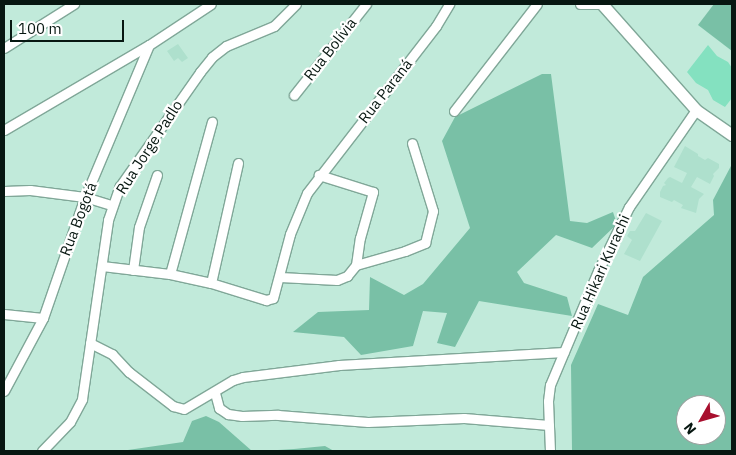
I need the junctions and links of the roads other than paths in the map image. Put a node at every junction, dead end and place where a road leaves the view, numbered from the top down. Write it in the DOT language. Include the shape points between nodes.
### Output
graph roads {
  1 [pos="74,4"];
  2 [pos="211,4"];
  3 [pos="296,4"];
  4 [pos="366,4"];
  5 [pos="448,4"];
  6 [pos="537,4"];
  7 [pos="582,4"];
  8 [pos="602,4"];
  9 [pos="149,45"];
  10 [pos="4,48"];
  11 [pos="294,95"];
  12 [pos="696,110"];
  13 [pos="454,111"];
  14 [pos="212,122"];
  15 [pos="4,130"];
  16 [pos="732,135"];
  17 [pos="412,143"];
  18 [pos="238,163"];
  19 [pos="157,176"];
  20 [pos="319,176"];
  21 [pos="4,191"];
  22 [pos="85,197"];
  23 [pos="112,205"];
  24 [pos="356,264"];
  25 [pos="102,266"];
  26 [pos="133,270"];
  27 [pos="170,274"];
  28 [pos="280,277"];
  29 [pos="211,283"];
  30 [pos="4,314"];
  31 [pos="43,318"];
  32 [pos="90,343"];
  33 [pos="564,352"];
  34 [pos="4,391"];
  35 [pos="215,392"];
  36 [pos="549,425"];
  37 [pos="42,451"];
  38 [pos="550,451"];
  1 -- 10 [label="street"];
  2 -- 9 [label="street"];
  3 -- 23 [label="street, Rua Jorge Padlo" via="274,26 226,46 212,57 134,165"];
  4 -- 11 [label="street, Rua Bolívia"];
  5 -- 20 [label="street, Rua Paraná" via="436,26"];
  6 -- 13 [label="street"];
  7 -- 8 [label="street"];
  8 -- 12 [label="main road"];
  9 -- 15 [label="street"];
  9 -- 22 [label="street, Rua Bogotá"];
  12 -- 16 [label="main road"];
  12 -- 33 [label="street, Rua Hikari Kurachi" via="623,217"];
  14 -- 27 [label="street"];
  17 -- 24 [label="street" via="433,211 424,243"];
  18 -- 29 [label="street"];
  19 -- 26 [label="street" via="138,227"];
  20 -- 24 [label="street" via="373,192"];
  20 -- 28 [label="street, Rua Paraná" via="298,213"];
  21 -- 22 [label="street" via="30,190"];
  22 -- 23 [label="street"];
  22 -- 31 [label="street, Rua Bogotá"];
  23 -- 25 [label="street, Rua Jorge Padlo"];
  24 -- 28 [label="street" via="347,276 336,280"];
  25 -- 26 [label="street"];
  25 -- 32 [label="street, Rua Jorge Padlo"];
  26 -- 27 [label="street"];
  27 -- 29 [label="street"];
  28 -- 29 [label="street, Rua Paraná" via="271,300"];
  30 -- 31 [label="street"];
  31 -- 34 [label="street, Rua Bogotá"];
  32 -- 35 [label="street" via="112,354 129,372 178,409 190,407"];
  32 -- 37 [label="street, Rua Jorge Padlo" via="87,376 77,411"];
  33 -- 35 [label="street" via="339,365 243,377"];
  33 -- 36 [label="street, Rua Hikari Kurachi" via="550,385"];
  35 -- 36 [label="street" via="219,408 228,414 242,416 278,415 368,422 464,418"];
  36 -- 38 [label="street, Rua Hikari Kurachi"];
}
